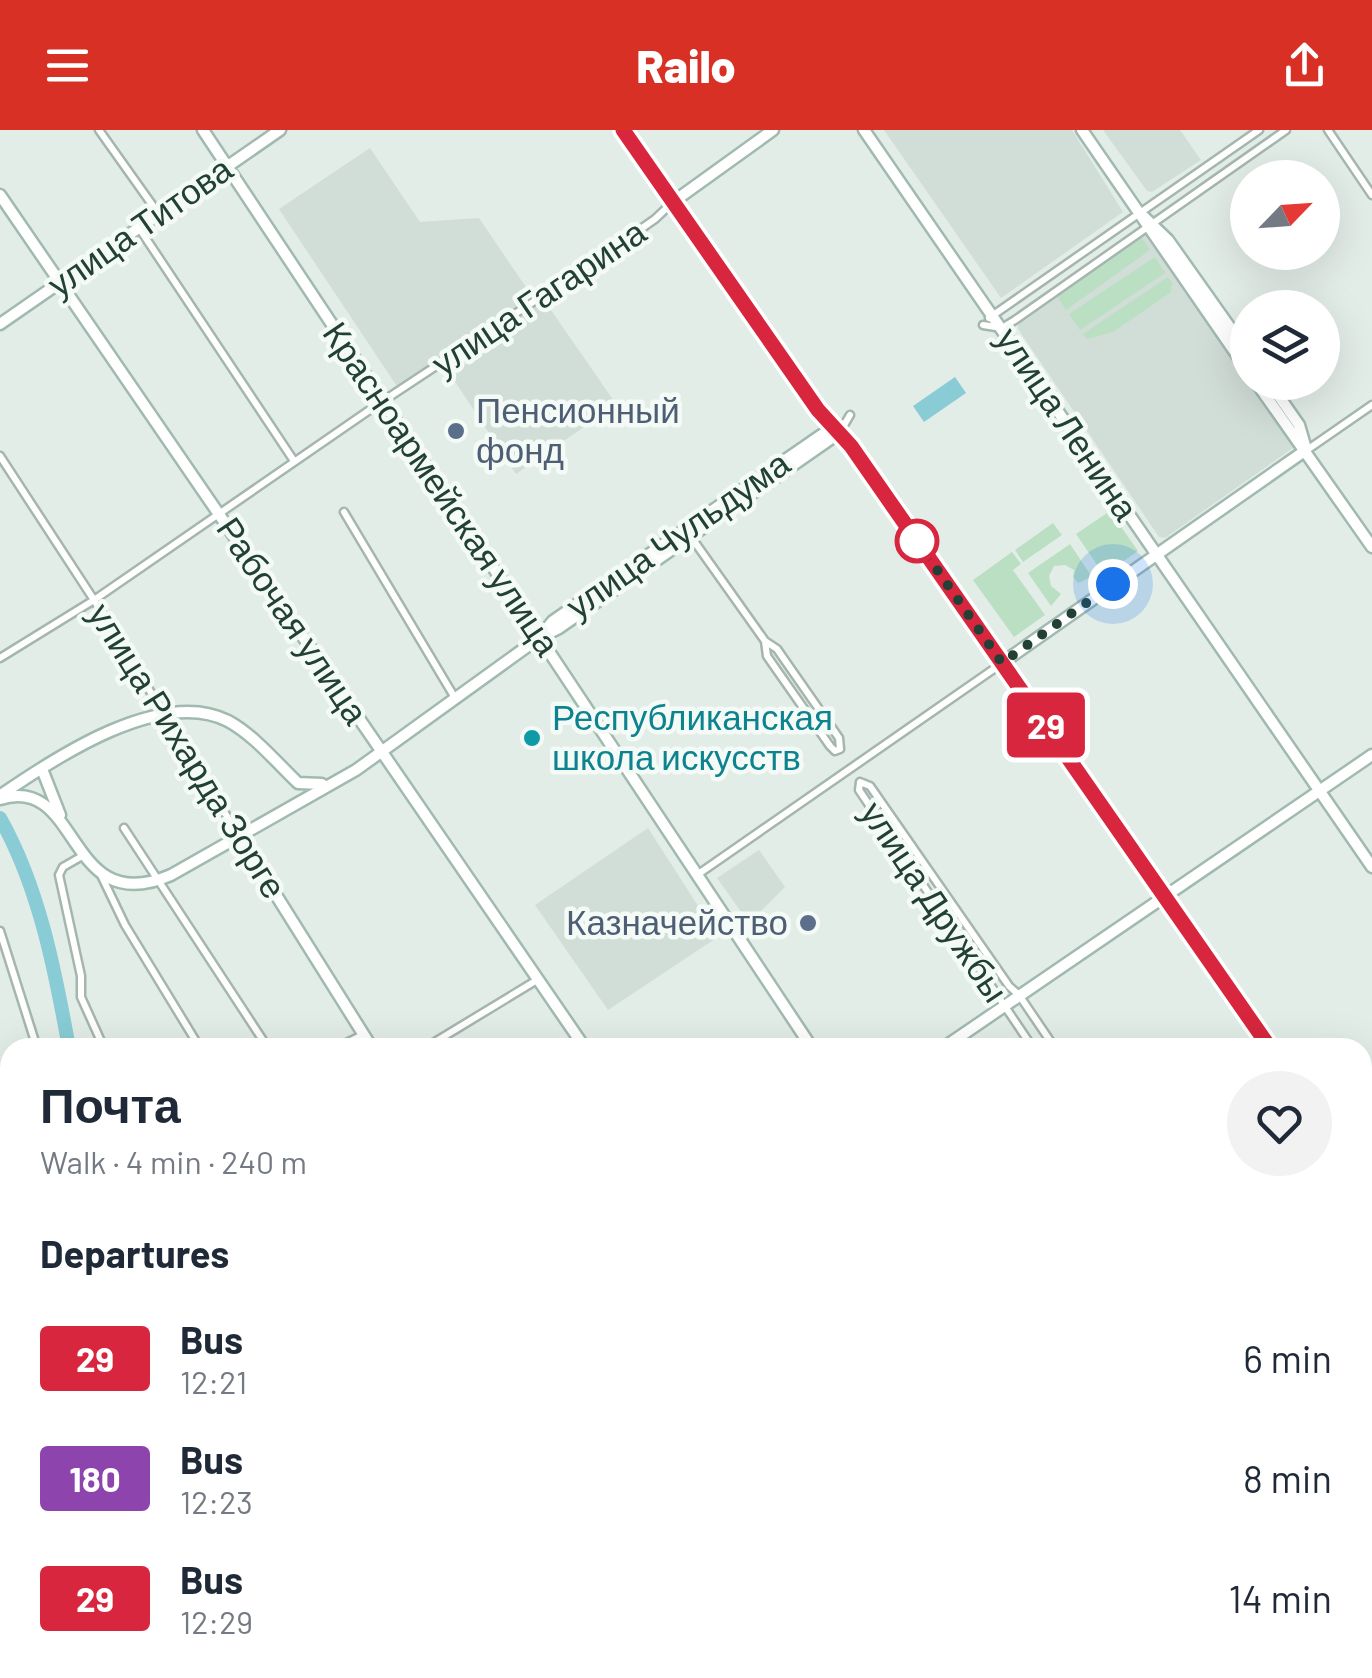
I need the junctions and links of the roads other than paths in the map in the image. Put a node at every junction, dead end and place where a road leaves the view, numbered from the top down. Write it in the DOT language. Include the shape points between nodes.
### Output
graph roads {
  1 [pos="99,130"];
  2 [pos="203,130"];
  3 [pos="280,130"];
  4 [pos="623,130"];
  5 [pos="773,130"];
  6 [pos="864,130"];
  7 [pos="1082,130"];
  8 [pos="1259,130"];
  9 [pos="1286,130"];
  10 [pos="1328,130"];
  11 [pos="1247,134"];
  12 [pos="227,166"];
  13 [pos="0,194"];
  14 [pos="1372,195"];
  15 [pos="674,202"];
  16 [pos="158,213"];
  17 [pos="1138,213"];
  18 [pos="1150,225"];
  19 [pos="138,227"];
  20 [pos="60,282"];
  21 [pos="993,314"];
  22 [pos="0,324"];
  23 [pos="1230,327"];
  24 [pos="1002,328"];
  25 [pos="1230,344"];
  26 [pos="1269,400"];
  27 [pos="1282,400"];
  28 [pos="383,402"];
  29 [pos="1372,405"];
  30 [pos="836,430"];
  31 [pos="1306,450"];
  32 [pos="0,456"];
  33 [pos="294,462"];
  34 [pos="344,512"];
  35 [pos="219,514"];
  36 [pos="689,533"];
  37 [pos="1372,547"];
  38 [pos="1156,554"];
  39 [pos="94,600"];
  40 [pos="540,638"];
  41 [pos="765,641"];
  42 [pos="0,658"];
  43 [pos="1002,663"];
  44 [pos="455,698"];
  45 [pos="162,712"];
  46 [pos="381,752"];
  47 [pos="1372,754"];
  48 [pos="42,769"];
  49 [pos="338,780"];
  50 [pos="298,783"];
  51 [pos="1319,790"];
  52 [pos="1,792"];
  53 [pos="297,802"];
  54 [pos="124,828"];
  55 [pos="67,830"];
  56 [pos="239,836"];
  57 [pos="909,843"];
  58 [pos="900,849"];
  59 [pos="84,855"];
  60 [pos="1372,867"];
  61 [pos="101,874"];
  62 [pos="697,875"];
  63 [pos="159,880"];
  64 [pos="1165,896"];
  65 [pos="0,931"];
  66 [pos="538,980"];
  67 [pos="1019,996"];
  68 [pos="1004,1006"];
  69 [pos="364,1035"];
  70 [pos="34,1038"];
  71 [pos="99,1038"];
  72 [pos="194,1038"];
  73 [pos="262,1038"];
  74 [pos="358,1038"];
  75 [pos="366,1038"];
  76 [pos="442,1038"];
  77 [pos="578,1038"];
  78 [pos="805,1038"];
  79 [pos="958,1038"];
  80 [pos="1026,1038"];
  81 [pos="1048,1038"];
  82 [pos="1263,1038"];
  1 -- 16 [label="street"];
  2 -- 12 [label="street, Красноармейская улица"];
  3 -- 12 [label="street, улица Титова"];
  4 -- 15 [label="street"];
  5 -- 15 [label="street, улица Гагарина"];
  6 -- 21 [label="street, улица Ленина"];
  7 -- 17 [label="street"];
  8 -- 11 [label="street"];
  9 -- 18 [label="street"];
  10 -- 14 [label="street"];
  11 -- 17 [label="street"];
  12 -- 16 [label="street, улица Титова"];
  12 -- 28 [label="street, Красноармейская улица"];
  13 -- 20 [label="street, Рабочая улица"];
  15 -- 28 [label="street, улица Гагарина"];
  15 -- 30 [label="street"];
  16 -- 19 [label="street, улица Титова"];
  17 -- 18 [label="street"];
  17 -- 21 [label="street"];
  18 -- 23 [label="street"];
  18 -- 24 [label="street"];
  18 -- 25 [label="street"];
  19 -- 20 [label="street, улица Титова"];
  19 -- 33 [label="street"];
  20 -- 22 [label="street, улица Титова"];
  20 -- 35 [label="street, Рабочая улица"];
  21 -- 24 [label="street, улица Ленина"];
  24 -- 38 [label="street, улица Ленина"];
  26 -- 31 [label="street"];
  27 -- 31 [label="street"];
  28 -- 33 [label="street, улица Гагарина"];
  28 -- 40 [label="street, Красноармейская улица"];
  29 -- 31 [label="street"];
  30 -- 36 [label="street, улица Чульдума"];
  30 -- 43 [label="street"];
  31 -- 37 [label="street"];
  31 -- 38 [label="street"];
  32 -- 39 [label="street, улица Рихарда Зорге"];
  33 -- 35 [label="street, улица Гагарина"];
  34 -- 44 [label="street"];
  35 -- 39 [label="street, улица Гагарина"];
  35 -- 46 [label="street, Рабочая улица"];
  36 -- 40 [label="street, улица Чульдума"];
  36 -- 41 [label="street"];
  38 -- 43 [label="street"];
  38 -- 51 [label="street, улица Ленина"];
  39 -- 42 [label="street, улица Гагарина"];
  39 -- 45 [label="street, улица Рихарда Зорге"];
  40 -- 44 [label="street, улица Чульдума"];
  40 -- 62 [label="street, Красноармейская улица"];
  41 -- 41 [label="street" via="786,683 832,749 840,749 839,738"];
  43 -- 62 [label="street"];
  43 -- 64 [label="street"];
  44 -- 46 [label="street, улица Чульдума"];
  45 -- 48 [label="street" via="124,724"];
  45 -- 50 [label="street" via="231,722"];
  45 -- 56 [label="street, улица Рихарда Зорге"];
  46 -- 49 [label="street, улица Чульдума"];
  46 -- 66 [label="street, Рабочая улица"];
  47 -- 51 [label="street"];
  48 -- 52 [label="street"];
  48 -- 55 [label="street"];
  49 -- 50 [label="street, улица Чульдума"];
  49 -- 53 [label="street, улица Чульдума"];
  50 -- 53 [label="street"];
  51 -- 60 [label="street, улица Ленина"];
  51 -- 64 [label="street"];
  52 -- 55 [label="street" via="33,798"];
  53 -- 56 [label="street, улица Чульдума"];
  54 -- 63 [label="street"];
  55 -- 59 [label="street"];
  56 -- 63 [label="street, улица Чульдума"];
  56 -- 69 [label="street, улица Рихарда Зорге"];
  57 -- 58 [label="street"];
  57 -- 58 [label="street, улица Дружбы" via="860,782"];
  57 -- 67 [label="street, улица Дружбы"];
  58 -- 68 [label="street, улица Дружбы"];
  59 -- 61 [label="street"];
  59 -- 71 [label="street" via="59,875 81,997"];
  61 -- 63 [label="street" via="128,884"];
  61 -- 72 [label="street"];
  62 -- 78 [label="street, Красноармейская улица"];
  63 -- 73 [label="street"];
  64 -- 67 [label="street"];
  64 -- 82 [label="street"];
  65 -- 70 [label="street"];
  66 -- 76 [label="street"];
  66 -- 77 [label="street, Рабочая улица"];
  67 -- 68 [label="street"];
  67 -- 81 [label="street, улица Дружбы"];
  68 -- 79 [label="street"];
  68 -- 80 [label="street, улица Дружбы"];
  69 -- 74 [label="street"];
  69 -- 75 [label="street, улица Рихарда Зорге"];
}
